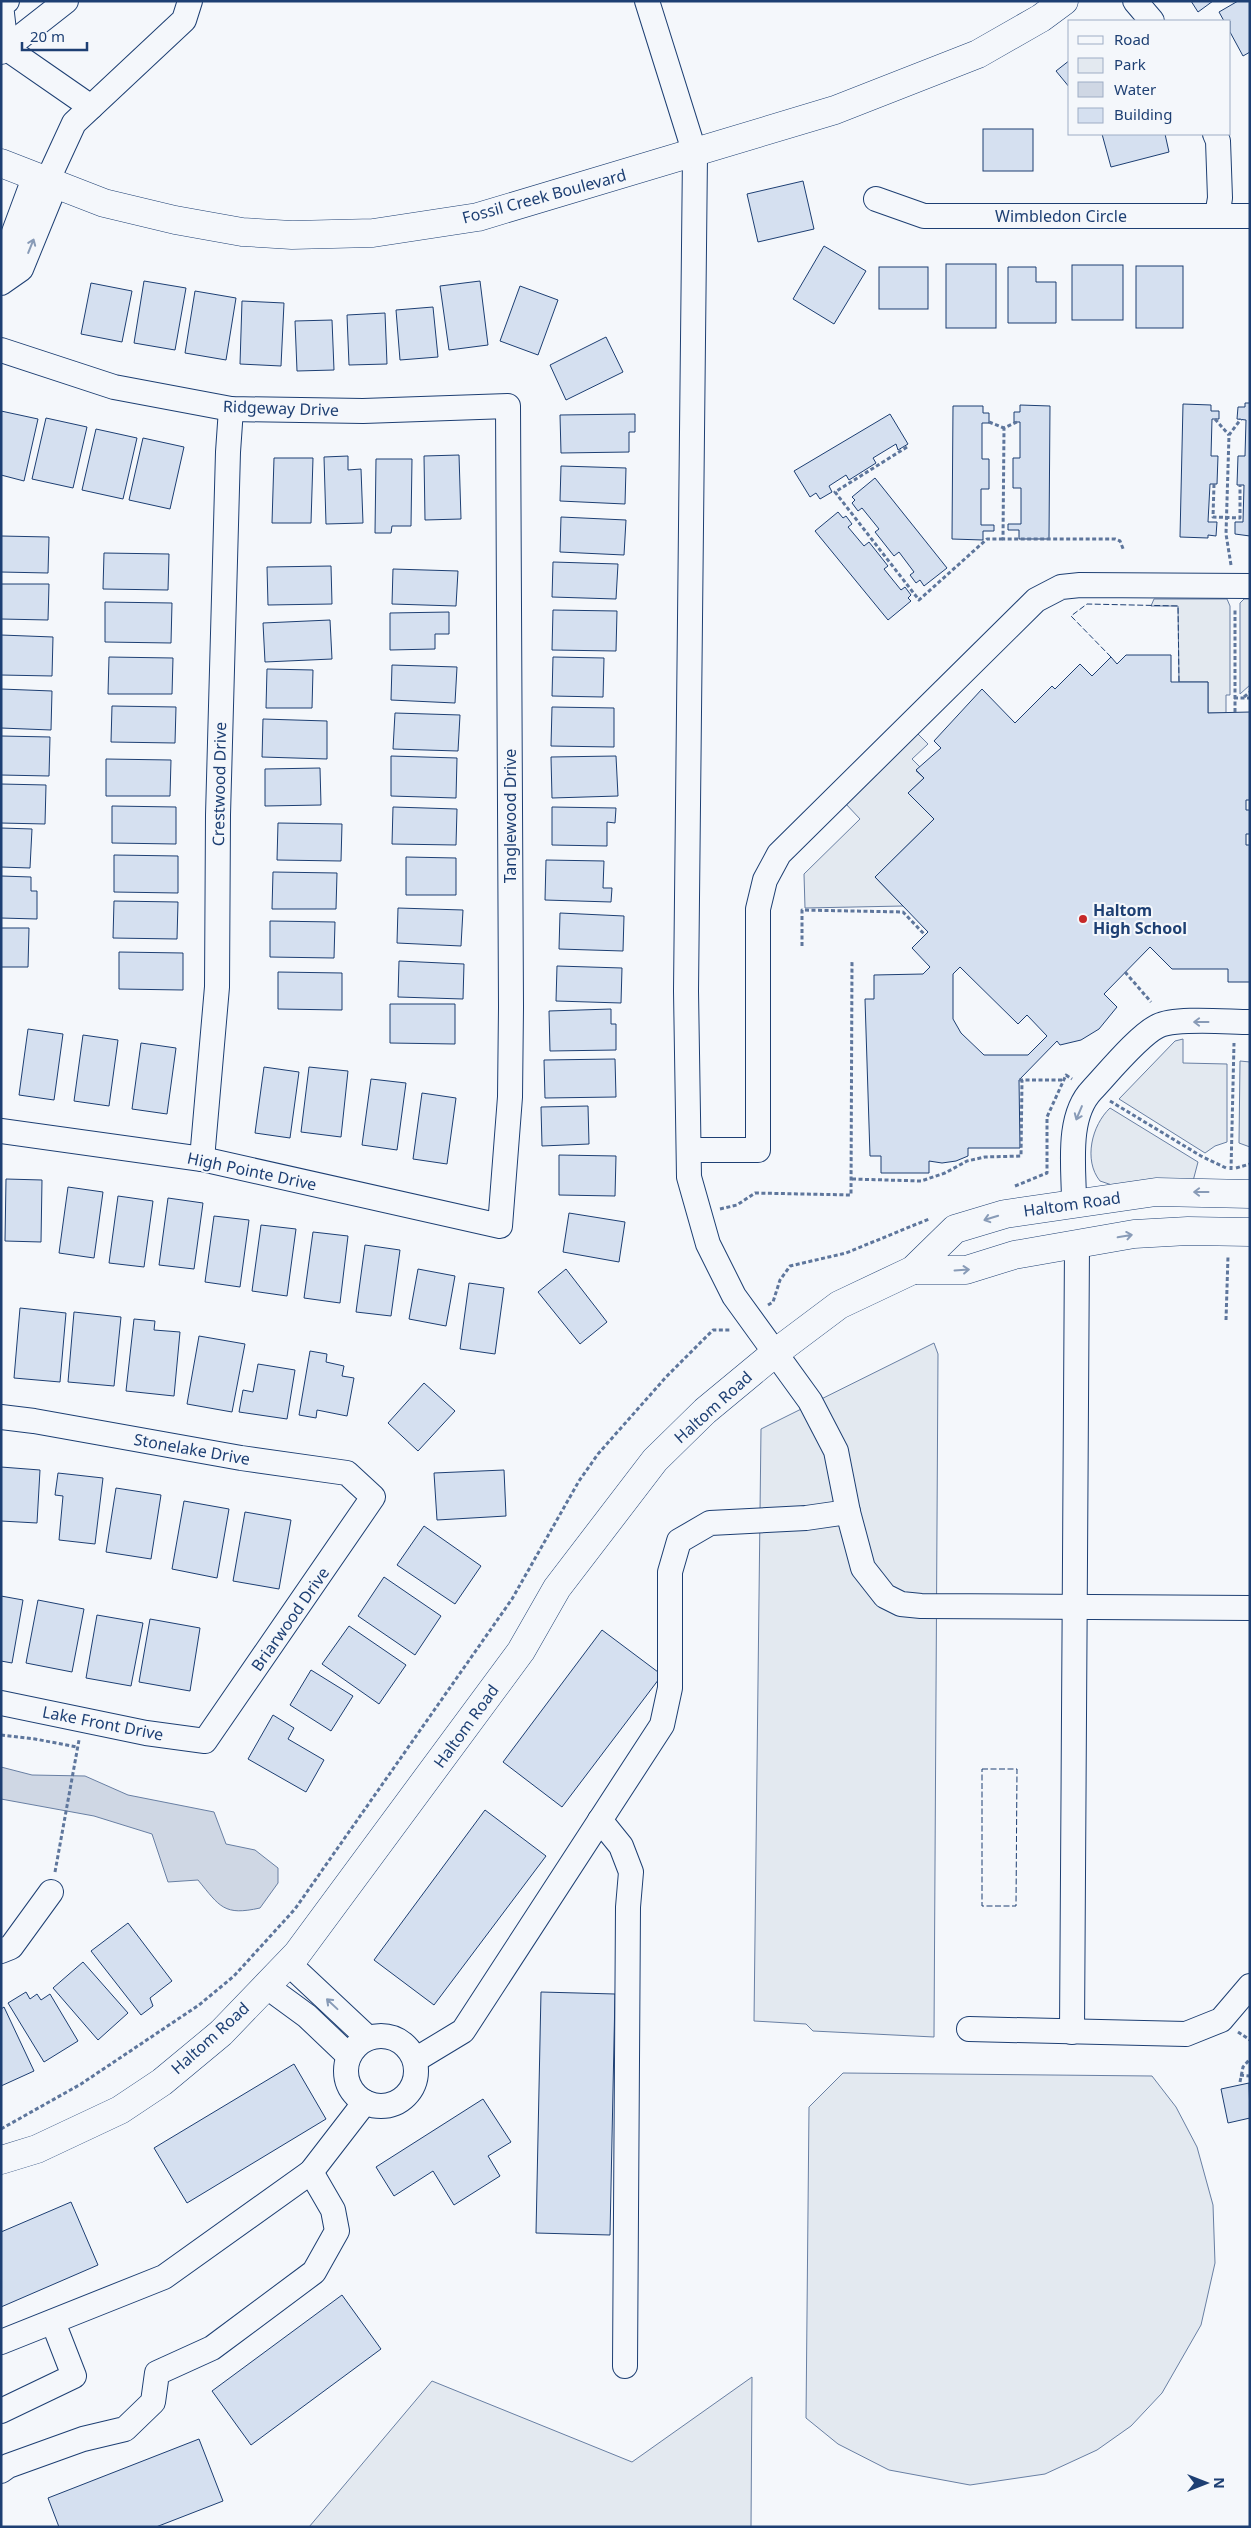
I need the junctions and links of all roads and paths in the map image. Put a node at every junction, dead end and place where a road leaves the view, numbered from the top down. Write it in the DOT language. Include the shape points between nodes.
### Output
graph roads {
  1 [pos="7,1"];
  2 [pos="66,1"];
  3 [pos="190,1"];
  4 [pos="647,1"];
  5 [pos="1064,1"];
  6 [pos="1135,1"];
  7 [pos="1151,20"];
  8 [pos="4,50"];
  9 [pos="91,107"];
  10 [pos="1215,135"];
  11 [pos="695,154"];
  12 [pos="1,163"];
  13 [pos="46,185"];
  14 [pos="876,199"];
  15 [pos="1217,216"];
  16 [pos="1250,216"];
  17 [pos="1,267"];
  18 [pos="1,283"];
  19 [pos="1,350"];
  20 [pos="508,406"];
  21 [pos="231,408"];
  22 [pos="1215,420"];
  23 [pos="1241,420"];
  24 [pos="989,422"];
  25 [pos="1018,422"];
  26 [pos="1004,428"];
  27 [pos="1229,435"];
  28 [pos="907,447"];
  29 [pos="1214,484"];
  30 [pos="1240,485"];
  31 [pos="1226,518"];
  32 [pos="1004,539"];
  33 [pos="1124,551"];
  34 [pos="1243,586"];
  35 [pos="1250,692"];
  36 [pos="1234,698"];
  37 [pos="1244,698"];
  38 [pos="1250,698"];
  39 [pos="1235,712"];
  40 [pos="925,935"];
  41 [pos="802,946"];
  42 [pos="852,961"];
  43 [pos="1125,972"];
  44 [pos="1150,1002"];
  45 [pos="1242,1022"];
  46 [pos="1064,1080"];
  47 [pos="1092,1090"];
  48 [pos="1,1131"];
  49 [pos="690,1150"];
  50 [pos="202,1159"];
  51 [pos="1250,1164"];
  52 [pos="1232,1170"];
  53 [pos="852,1179"];
  54 [pos="1012,1187"];
  55 [pos="1250,1194"];
  56 [pos="1074,1202"];
  57 [pos="700,1214"];
  58 [pos="931,1218"];
  59 [pos="500,1226"];
  60 [pos="1239,1240"];
  61 [pos="1077,1245"];
  62 [pos="913,1270"];
  63 [pos="773,1302"];
  64 [pos="1226,1320"];
  65 [pos="704,1342"];
  66 [pos="775,1353"];
  67 [pos="1,1417"];
  68 [pos="373,1498"];
  69 [pos="848,1512"];
  70 [pos="1075,1608"];
  71 [pos="1250,1608"];
  72 [pos="1,1703"];
  73 [pos="1,1735"];
  74 [pos="205,1741"];
  75 [pos="77,1747"];
  76 [pos="76,1752"];
  77 [pos="600,1820"];
  78 [pos="58,1853"];
  79 [pos="51,1892"];
  80 [pos="1,1951"];
  81 [pos="288,1963"];
  82 [pos="266,1986"];
  83 [pos="1250,1986"];
  84 [pos="969,2029"];
  85 [pos="1072,2032"];
  86 [pos="368,2038"];
  87 [pos="348,2056"];
  88 [pos="1250,2059"];
  89 [pos="415,2060"];
  90 [pos="1240,2076"];
  91 [pos="1250,2076"];
  92 [pos="1240,2082"];
  93 [pos="365,2102"];
  94 [pos="1,2129"];
  95 [pos="1,2160"];
  96 [pos="312,2172"];
  97 [pos="53,2322"];
  98 [pos="1,2342"];
  99 [pos="626,2366"];
  100 [pos="1,2411"];
  101 [pos="1,2471"];
  1 -- 8 [label="street" via="2,5"];
  2 -- 8 [label="street"];
  3 -- 9 [label="street" via="184,20"];
  4 -- 11 [label="street"];
  5 -- 11 [label="main road, Fossil Creek Boulevard" via="978,54 836,110"];
  6 -- 7 [label="street"];
  8 -- 9 [label="street"];
  9 -- 13 [label="street" via="74,122"];
  10 -- 15 [label="street" via="1220,198"];
  11 -- 13 [label="main road, Fossil Creek Boulevard" via="478,217 373,233 292,236 242,232 104,203"];
  11 -- 49 [label="street" via="686,991"];
  12 -- 13 [label="main road, Fossil Creek Boulevard"];
  13 -- 17 [label="street" via="30,189"];
  18 -- 13 [label="street, one-way" via="21,269 50,198"];
  14 -- 15 [label="street, Wimbledon Circle" via="924,216"];
  15 -- 16 [label="street, Wimbledon Circle"];
  19 -- 21 [label="street, Ridgeway Drive" via="114,387"];
  20 -- 21 [label="street, Ridgeway Drive" via="362,411"];
  20 -- 59 [label="street, Tanglewood Drive" via="512,1007 510,1097"];
  21 -- 50 [label="street, Crestwood Drive" via="216,987"];
  22 -- 27 [label="path"];
  23 -- 27 [label="path"];
  24 -- 26 [label="path"];
  25 -- 26 [label="path"];
  26 -- 32 [label="path"];
  27 -- 31 [label="path"];
  28 -- 32 [label="path" via="836,492 919,600 987,539"];
  29 -- 31 [label="path" via="1213,517"];
  30 -- 31 [label="path" via="1240,518"];
  31 -- 34 [label="path" via="1226,534"];
  32 -- 33 [label="path" via="1115,539 1120,541"];
  34 -- 36 [label="path"];
  34 -- 49 [label="street" via="1080,585 1061,587 1036,600 779,854 765,880 758,909 758,1150"];
  35 -- 37 [label="path"];
  36 -- 37 [label="path"];
  36 -- 39 [label="path"];
  37 -- 38 [label="path"];
  40 -- 41 [label="path" via="904,912 802,910"];
  42 -- 53 [label="path"];
  43 -- 44 [label="path"];
  45 -- 47 [label="street, one-way" via="1159,1025"];
  45 -- 52 [label="path"];
  46 -- 47 [label="path" via="1066,1076"];
  46 -- 53 [label="path" via="1020,1080 1021,1156 967,1161 921,1182"];
  46 -- 54 [label="path" via="1047,1117 1047,1173"];
  47 -- 52 [label="path" via="1201,1156"];
  47 -- 56 [label="street, one-way" via="1075,1123"];
  48 -- 50 [label="street, High Pointe Drive"];
  49 -- 57 [label="street" via="690,1177"];
  50 -- 59 [label="street, High Pointe Drive"];
  51 -- 52 [label="path"];
  53 -- 57 [label="path" via="851,1195 755,1193 737,1205"];
  55 -- 56 [label="main road, Haltom Road, one-way" via="1156,1192"];
  56 -- 61 [label="main road"];
  56 -- 62 [label="main road, Haltom Road, one-way" via="1005,1214 955,1229"];
  57 -- 66 [label="street" via="708,1244 734,1296"];
  58 -- 63 [label="path" via="846,1253 790,1266 780,1280"];
  61 -- 60 [label="main road, Haltom Road, one-way" via="1134,1234 1188,1231"];
  60 -- 64 [label="path"];
  62 -- 61 [label="main road, Haltom Road, one-way" via="966,1270 1014,1255"];
  61 -- 70 [label="street"];
  62 -- 66 [label="main road, Haltom Road" via="840,1305"];
  65 -- 94 [label="path" via="666,1377 598,1454 579,1481 512,1599 295,1909 234,1976 199,2005 81,2084"];
  66 -- 69 [label="street" via="810,1401 836,1451"];
  66 -- 81 [label="main road, Haltom Road" via="705,1411 655,1460 558,1588 521,1651"];
  67 -- 68 [label="street, Stonelake Drive" via="347,1473"];
  68 -- 74 [label="street, Briarwood Drive"];
  69 -- 70 [label="street" via="863,1568 886,1596 901,1604 965,1608"];
  69 -- 77 [label="street" via="806,1518 710,1523 679,1542 670,1572 670,1688 662,1724"];
  70 -- 71 [label="street"];
  70 -- 85 [label="street"];
  72 -- 74 [label="street, Lake Front Drive" via="146,1733"];
  73 -- 75 [label="path"];
  76 -- 78 [label="path"];
  77 -- 89 [label="street" via="463,2031"];
  77 -- 99 [label="street" via="621,1846 631,1872 628,1917"];
  79 -- 80 [label="street" via="11,1947"];
  81 -- 82 [label="main road, Haltom Road"];
  86 -- 81 [label="street, one-way"];
  82 -- 87 [label="street" via="307,2016"];
  82 -- 95 [label="main road, Haltom Road" via="221,2033 162,2082 120,2110 37,2149"];
  83 -- 85 [label="street" via="1221,2020 1186,2034"];
  84 -- 85 [label="street"];
  86 -- 87 [label="street" via="357,2044"];
  86 -- 89 [label="street" via="382,2035 400,2041"];
  87 -- 93 [label="street" via="345,2068 350,2087"];
  88 -- 90 [label="path"];
  89 -- 93 [label="street" via="416,2078 404,2098 392,2105"];
  90 -- 91 [label="path"];
  90 -- 92 [label="path"];
  93 -- 96 [label="street"];
  96 -- 97 [label="street" via="164,2277"];
  96 -- 101 [label="street" via="333,2210 337,2231 314,2272 212,2348 157,2373 153,2402 125,2429 84,2439"];
  97 -- 98 [label="street"];
  97 -- 100 [label="street" via="74,2376"];
}
